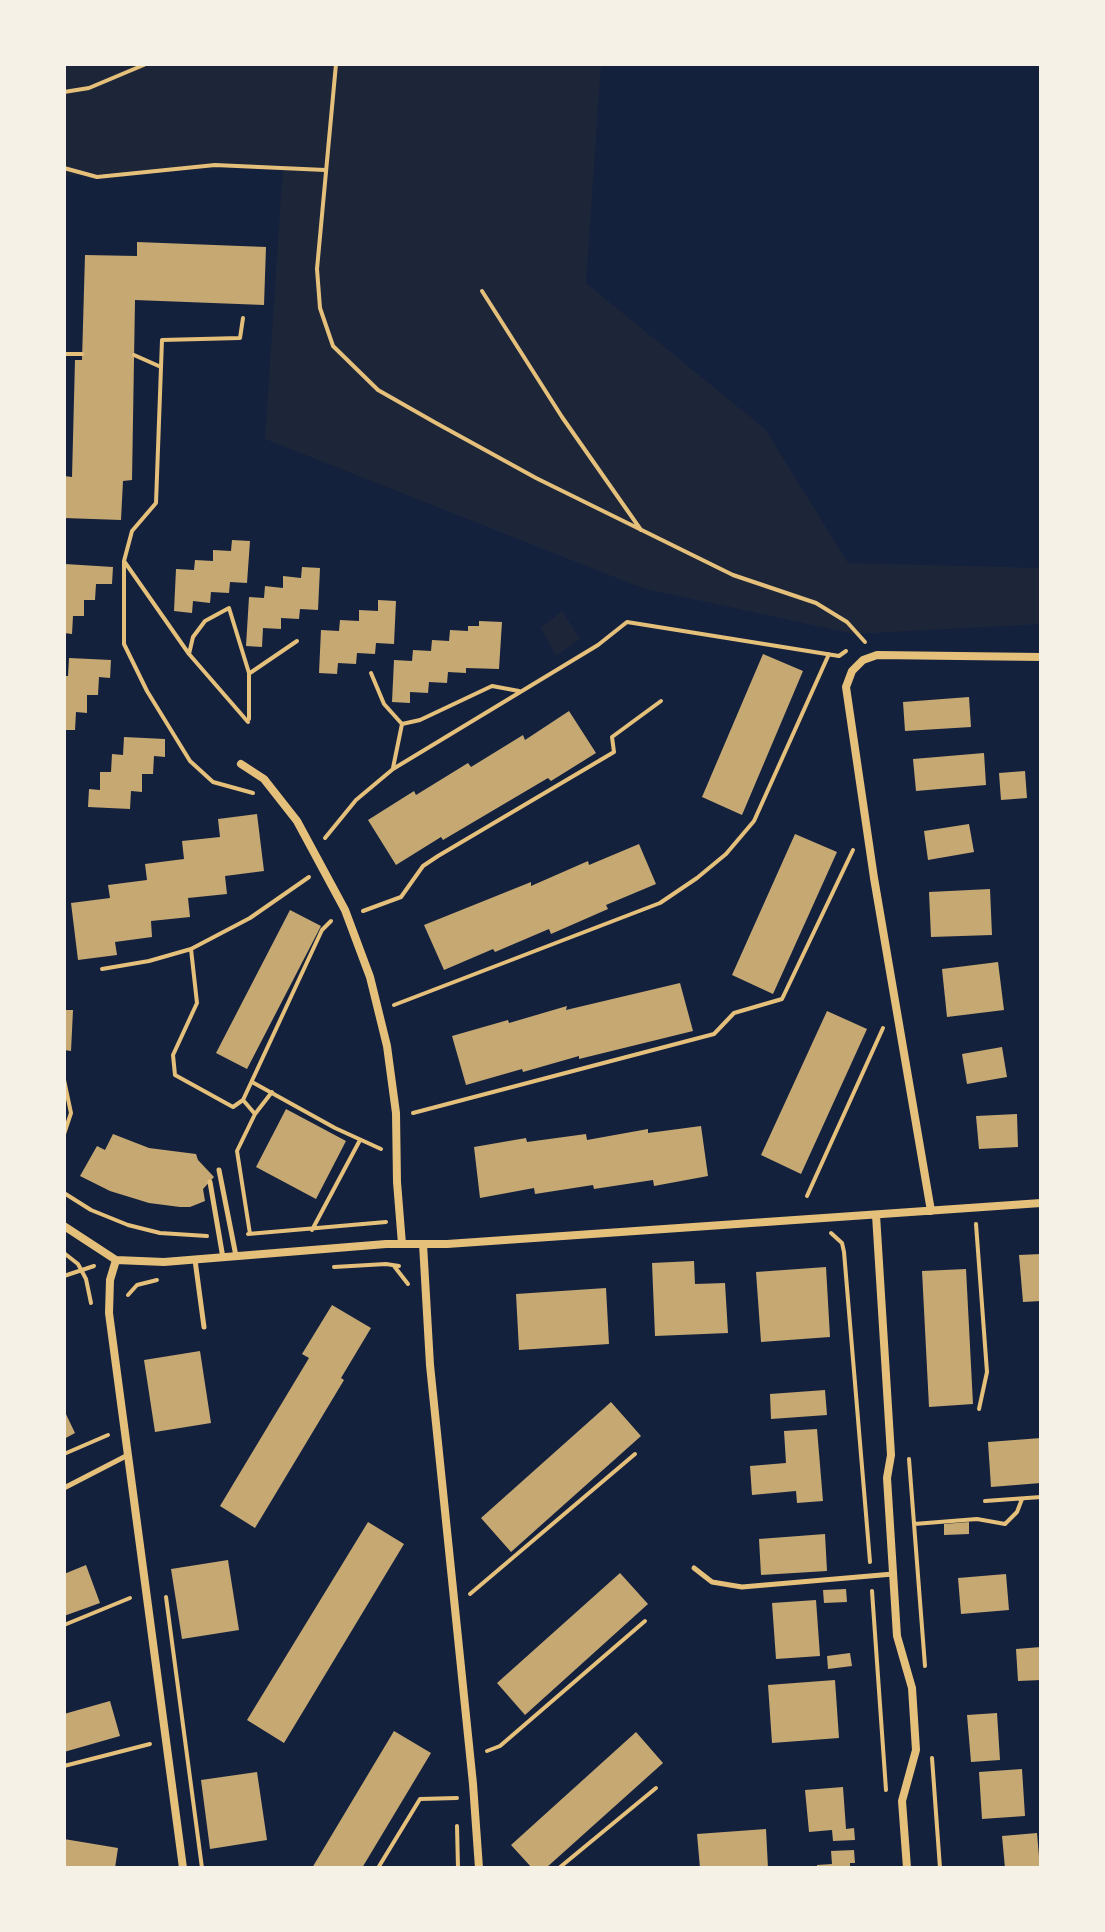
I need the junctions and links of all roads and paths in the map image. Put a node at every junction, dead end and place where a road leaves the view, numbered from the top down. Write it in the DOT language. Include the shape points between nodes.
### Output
graph roads {
  1 [pos="146,64"];
  2 [pos="336,64"];
  3 [pos="64,92"];
  4 [pos="64,168"];
  5 [pos="325,170"];
  6 [pos="482,291"];
  7 [pos="243,318"];
  8 [pos="64,354"];
  9 [pos="82,354"];
  10 [pos="134,355"];
  11 [pos="161,367"];
  12 [pos="642,532"];
  13 [pos="124,561"];
  14 [pos="297,641"];
  15 [pos="189,654"];
  16 [pos="829,654"];
  17 [pos="877,655"];
  18 [pos="839,656"];
  19 [pos="1041,657"];
  20 [pos="249,673"];
  21 [pos="371,673"];
  22 [pos="521,691"];
  23 [pos="661,701"];
  24 [pos="402,724"];
  25 [pos="241,764"];
  26 [pos="393,769"];
  27 [pos="254,793"];
  28 [pos="325,838"];
  29 [pos="854,848"];
  30 [pos="315,873"];
  31 [pos="363,911"];
  32 [pos="336,916"];
  33 [pos="191,949"];
  34 [pos="102,969"];
  35 [pos="392,1006"];
  36 [pos="884,1025"];
  37 [pos="64,1080"];
  38 [pos="252,1082"];
  39 [pos="272,1092"];
  40 [pos="243,1100"];
  41 [pos="255,1114"];
  42 [pos="410,1114"];
  43 [pos="64,1134"];
  44 [pos="384,1136"];
  45 [pos="360,1139"];
  46 [pos="219,1170"];
  47 [pos="210,1182"];
  48 [pos="807,1196"];
  49 [pos="1041,1203"];
  50 [pos="931,1211"];
  51 [pos="387,1214"];
  52 [pos="876,1215"];
  53 [pos="386,1223"];
  54 [pos="976,1224"];
  55 [pos="64,1226"];
  56 [pos="312,1230"];
  57 [pos="250,1234"];
  58 [pos="842,1243"];
  59 [pos="402,1244"];
  60 [pos="423,1244"];
  61 [pos="64,1253"];
  62 [pos="236,1257"];
  63 [pos="223,1258"];
  64 [pos="116,1260"];
  65 [pos="195,1260"];
  66 [pos="399,1266"];
  67 [pos="326,1268"];
  68 [pos="81,1269"];
  69 [pos="64,1276"];
  70 [pos="160,1280"];
  71 [pos="125,1302"];
  72 [pos="93,1314"];
  73 [pos="204,1327"];
  74 [pos="979,1409"];
  75 [pos="108,1435"];
  76 [pos="64,1454"];
  77 [pos="635,1454"];
  78 [pos="908,1454"];
  79 [pos="126,1456"];
  80 [pos="64,1488"];
  81 [pos="1041,1497"];
  82 [pos="1022,1499"];
  83 [pos="985,1501"];
  84 [pos="914,1524"];
  85 [pos="694,1568"];
  86 [pos="894,1574"];
  87 [pos="871,1577"];
  88 [pos="470,1594"];
  89 [pos="130,1598"];
  90 [pos="645,1621"];
  91 [pos="64,1625"];
  92 [pos="926,1680"];
  93 [pos="150,1744"];
  94 [pos="486,1751"];
  95 [pos="932,1755"];
  96 [pos="64,1766"];
  97 [pos="656,1788"];
  98 [pos="887,1797"];
  99 [pos="183,1868"];
  100 [pos="378,1868"];
  101 [pos="458,1868"];
  102 [pos="479,1868"];
  103 [pos="559,1868"];
  104 [pos="907,1868"];
  105 [pos="940,1868"];
  1 -- 3 [label="path" via="89,88"];
  2 -- 5 [label="path"];
  4 -- 5 [label="path" via="97,177 215,165"];
  5 -- 12 [label="path" via="317,269 320,308 333,346 378,390"];
  6 -- 12 [label="path"];
  7 -- 11 [label="path" via="240,338 162,340"];
  8 -- 9 [label="path"];
  10 -- 11 [label="path"];
  11 -- 13 [label="path" via="156,503 132,531"];
  12 -- 17 [label="path" via="733,575 816,603 847,622"];
  13 -- 15 [label="path"];
  13 -- 27 [label="path" via="124,644 147,691 190,761 213,782"];
  14 -- 20 [label="path"];
  15 -- 20 [label="path" via="205,621 229,608"];
  15 -- 20 [label="path" via="248,722"];
  16 -- 18 [label="path"];
  16 -- 22 [label="path" via="627,622"];
  16 -- 35 [label="path" via="754,821 697,878 660,903"];
  17 -- 19 [label="street"];
  17 -- 50 [label="street" via="852,671 846,687"];
  21 -- 24 [label="path" via="384,704"];
  22 -- 24 [label="path" via="492,686"];
  22 -- 26 [label="path"];
  23 -- 31 [label="path" via="612,737 614,752 423,866 401,897"];
  24 -- 26 [label="path"];
  25 -- 59 [label="street" via="264,779 297,821 345,910 370,977 396,1113"];
  26 -- 28 [label="path" via="356,800"];
  29 -- 42 [label="path" via="782,999 734,1013 714,1034"];
  30 -- 33 [label="path" via="250,918"];
  32 -- 38 [label="path" via="322,930"];
  33 -- 34 [label="path"];
  33 -- 40 [label="path" via="197,1003 173,1055 175,1075 233,1107"];
  36 -- 48 [label="path"];
  37 -- 43 [label="path" via="71,1113"];
  38 -- 39 [label="path"];
  38 -- 40 [label="path"];
  39 -- 41 [label="path"];
  39 -- 45 [label="path"];
  40 -- 41 [label="path"];
  41 -- 57 [label="path" via="237,1151"];
  44 -- 45 [label="path" via="385,1151"];
  45 -- 56 [label="path"];
  46 -- 62 [label="lane"];
  47 -- 63 [label="lane"];
  49 -- 50 [label="street"];
  50 -- 52 [label="street"];
  51 -- 53 [label="path"];
  52 -- 60 [label="street"];
  52 -- 86 [label="street"];
  54 -- 74 [label="path" via="987,1372"];
  55 -- 64 [label="street"];
  58 -- 87 [label="path"];
  59 -- 60 [label="street"];
  59 -- 62 [label="street"];
  60 -- 102 [label="street"];
  61 -- 68 [label="path"];
  62 -- 63 [label="street"];
  63 -- 65 [label="street"];
  64 -- 65 [label="street"];
  64 -- 68 [label="path"];
  64 -- 79 [label="street" via="109,1313"];
  65 -- 73 [label="lane"];
  66 -- 67 [label="path"];
  68 -- 69 [label="path"];
  68 -- 72 [label="path"];
  70 -- 71 [label="path" via="137,1285"];
  75 -- 76 [label="path"];
  77 -- 88 [label="path"];
  78 -- 84 [label="path"];
  79 -- 80 [label="lane"];
  79 -- 99 [label="street"];
  81 -- 82 [label="path"];
  82 -- 83 [label="path"];
  82 -- 84 [label="path" via="1005,1524 977,1519"];
  84 -- 92 [label="path"];
  85 -- 87 [label="lane" via="712,1582 742,1587"];
  86 -- 87 [label="lane"];
  86 -- 104 [label="street" via="897,1636 912,1688 916,1750 902,1801"];
  87 -- 98 [label="path"];
  89 -- 91 [label="path"];
  90 -- 94 [label="path" via="500,1746"];
  93 -- 96 [label="path"];
  95 -- 105 [label="path"];
  97 -- 103 [label="path"];
  100 -- 101 [label="path" via="420,1799 457,1798"];
}
